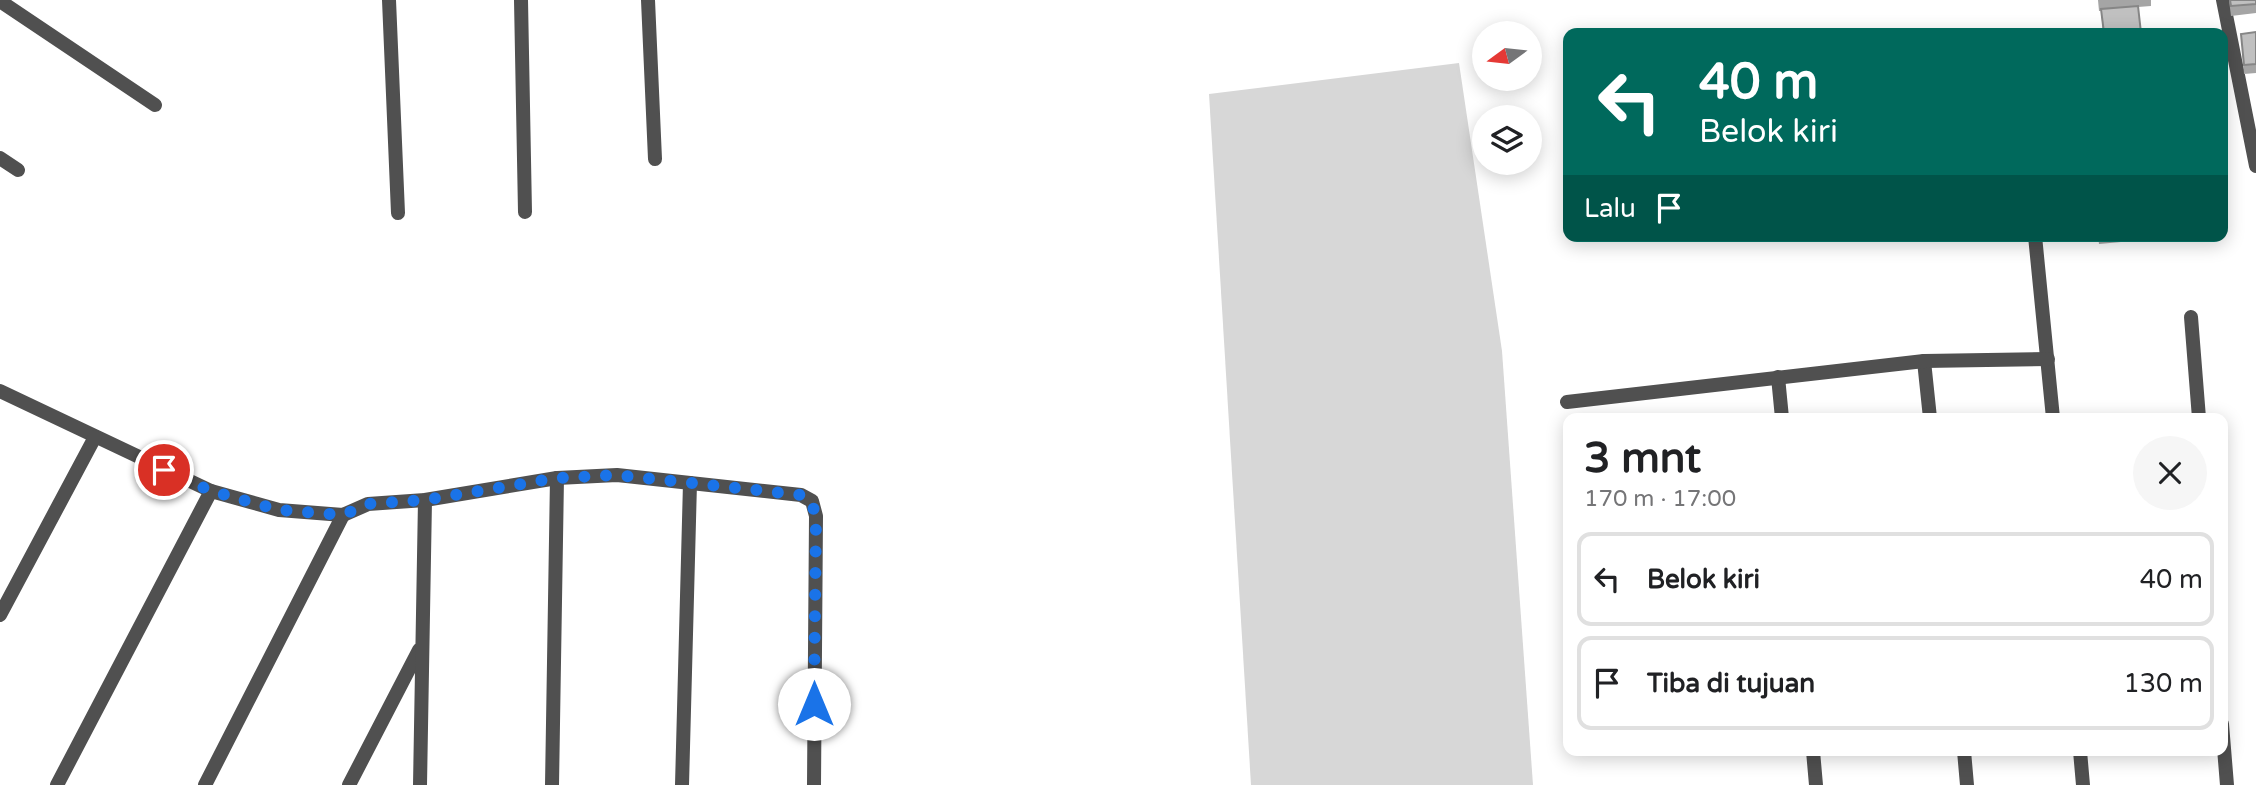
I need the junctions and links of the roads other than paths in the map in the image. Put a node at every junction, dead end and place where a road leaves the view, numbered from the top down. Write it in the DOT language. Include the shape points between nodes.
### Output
graph roads {
  1 [pos="389,0"];
  2 [pos="521,0"];
  3 [pos="648,0"];
  4 [pos="2223,0"];
  5 [pos="0,1"];
  6 [pos="155,105"];
  7 [pos="0,158"];
  8 [pos="654,159"];
  9 [pos="2256,166"];
  10 [pos="18,170"];
  11 [pos="525,212"];
  12 [pos="398,213"];
  13 [pos="2036,242"];
  14 [pos="2192,317"];
  15 [pos="2048,359"];
  16 [pos="1924,362"];
  17 [pos="1778,377"];
  18 [pos="0,391"];
  19 [pos="1567,402"];
  20 [pos="1782,413"];
  21 [pos="1929,413"];
  22 [pos="2053,413"];
  23 [pos="2199,413"];
  24 [pos="95,437"];
  25 [pos="557,478"];
  26 [pos="690,483"];
  27 [pos="211,491"];
  28 [pos="425,500"];
  29 [pos="343,515"];
  30 [pos="0,615"];
  31 [pos="422,646"];
  32 [pos="1813,756"];
  33 [pos="1965,756"];
  34 [pos="2080,756"];
  35 [pos="2225,756"];
  36 [pos="57,785"];
  37 [pos="205,785"];
  38 [pos="349,785"];
  39 [pos="421,785"];
  40 [pos="552,785"];
  41 [pos="682,785"];
  42 [pos="814,785"];
  43 [pos="1816,785"];
  44 [pos="1968,785"];
  45 [pos="2083,785"];
  46 [pos="2227,785"];
  1 -- 12 [label="street"];
  2 -- 11 [label="street"];
  3 -- 8 [label="street"];
  4 -- 9 [label="street"];
  5 -- 6 [label="street"];
  7 -- 10 [label="street"];
  13 -- 15 [label="street"];
  14 -- 23 [label="street"];
  15 -- 16 [label="street"];
  15 -- 22 [label="street"];
  16 -- 17 [label="street"];
  16 -- 21 [label="street"];
  17 -- 19 [label="street"];
  17 -- 20 [label="street"];
  18 -- 24 [label="street"];
  24 -- 27 [label="street"];
  24 -- 30 [label="street"];
  25 -- 26 [label="street" via="617,475"];
  25 -- 28 [label="street"];
  25 -- 40 [label="street"];
  26 -- 41 [label="street"];
  26 -- 42 [label="street" via="802,495 811,501 816,516"];
  27 -- 29 [label="street" via="279,510"];
  27 -- 36 [label="street"];
  28 -- 29 [label="street" via="368,504"];
  28 -- 31 [label="street"];
  29 -- 37 [label="street"];
  31 -- 38 [label="street"];
  31 -- 39 [label="street"];
  32 -- 43 [label="street"];
  33 -- 44 [label="street"];
  34 -- 45 [label="street"];
  35 -- 46 [label="street"];
}
